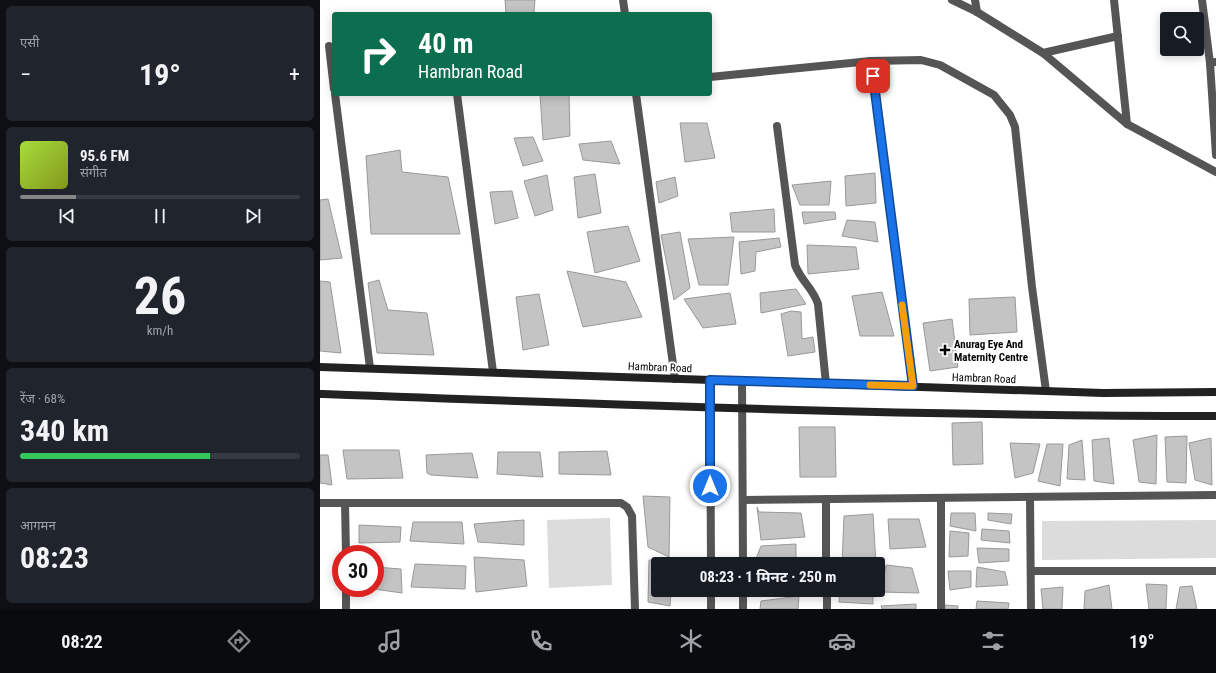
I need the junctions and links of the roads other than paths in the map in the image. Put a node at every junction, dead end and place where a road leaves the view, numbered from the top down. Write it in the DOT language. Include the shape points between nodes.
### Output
graph roads {
  1 [pos="623,0"];
  2 [pos="952,0"];
  3 [pos="974,0"];
  4 [pos="1114,0"];
  5 [pos="1202,0"];
  6 [pos="625,12"];
  7 [pos="977,12"];
  8 [pos="1118,36"];
  9 [pos="328,46"];
  10 [pos="1043,53"];
  11 [pos="871,61"];
  12 [pos="1213,62"];
  13 [pos="332,75"];
  14 [pos="712,77"];
  15 [pos="335,96"];
  16 [pos="457,96"];
  17 [pos="636,96"];
  18 [pos="1127,124"];
  19 [pos="777,126"];
  20 [pos="1216,155"];
  21 [pos="1216,172"];
  22 [pos="320,367"];
  23 [pos="370,368"];
  24 [pos="493,372"];
  25 [pos="675,379"];
  26 [pos="710,380"];
  27 [pos="742,381"];
  28 [pos="826,384"];
  29 [pos="913,386"];
  30 [pos="1046,391"];
  31 [pos="1216,392"];
  32 [pos="320,394"];
  33 [pos="710,409"];
  34 [pos="742,410"];
  35 [pos="1216,416"];
  36 [pos="1216,495"];
  37 [pos="1030,497"];
  38 [pos="941,498"];
  39 [pos="826,499"];
  40 [pos="743,500"];
  41 [pos="320,503"];
  42 [pos="345,503"];
  43 [pos="346,545"];
  44 [pos="711,557"];
  45 [pos="743,557"];
  46 [pos="826,557"];
  47 [pos="1031,571"];
  48 [pos="1216,571"];
  49 [pos="346,597"];
  50 [pos="711,597"];
  51 [pos="743,597"];
  52 [pos="827,597"];
  53 [pos="346,609"];
  54 [pos="635,609"];
  55 [pos="711,609"];
  56 [pos="743,609"];
  57 [pos="827,609"];
  58 [pos="940,609"];
  59 [pos="1031,609"];
  1 -- 6 [label="street"];
  2 -- 7 [label="street"];
  3 -- 7 [label="street"];
  4 -- 8 [label="street"];
  5 -- 12 [label="street"];
  7 -- 10 [label="street"];
  8 -- 10 [label="street"];
  8 -- 18 [label="street"];
  9 -- 13 [label="street"];
  10 -- 18 [label="street"];
  11 -- 14 [label="street"];
  11 -- 29 [label="street"];
  11 -- 30 [label="street" via="921,60 940,65 994,95 1010,115 1015,128"];
  12 -- 20 [label="street"];
  15 -- 23 [label="street"];
  16 -- 24 [label="street"];
  17 -- 25 [label="street"];
  18 -- 21 [label="street"];
  19 -- 28 [label="street" via="795,265 799,277 815,295 818,304"];
  22 -- 23 [label="main road, Hambran Road"];
  23 -- 24 [label="main road, Hambran Road"];
  24 -- 25 [label="main road, Hambran Road"];
  25 -- 26 [label="main road, Hambran Road"];
  26 -- 27 [label="main road, Hambran Road"];
  26 -- 33 [label="street"];
  27 -- 28 [label="main road, Hambran Road"];
  27 -- 34 [label="street"];
  28 -- 29 [label="main road, Hambran Road"];
  29 -- 30 [label="main road, Hambran Road"];
  30 -- 31 [label="main road, Hambran Road"];
  32 -- 33 [label="main road"];
  33 -- 34 [label="main road"];
  33 -- 44 [label="street"];
  34 -- 35 [label="main road" via="1034,416"];
  34 -- 40 [label="street"];
  36 -- 37 [label="street"];
  37 -- 38 [label="street"];
  37 -- 47 [label="street"];
  38 -- 39 [label="street"];
  38 -- 58 [label="street"];
  39 -- 40 [label="street"];
  39 -- 46 [label="street"];
  40 -- 45 [label="street"];
  41 -- 42 [label="street"];
  42 -- 43 [label="street"];
  42 -- 54 [label="street" via="621,503 632,516"];
  47 -- 48 [label="street"];
  47 -- 59 [label="street"];
  49 -- 53 [label="street"];
  50 -- 55 [label="street"];
  51 -- 56 [label="street"];
  52 -- 57 [label="street"];
}
